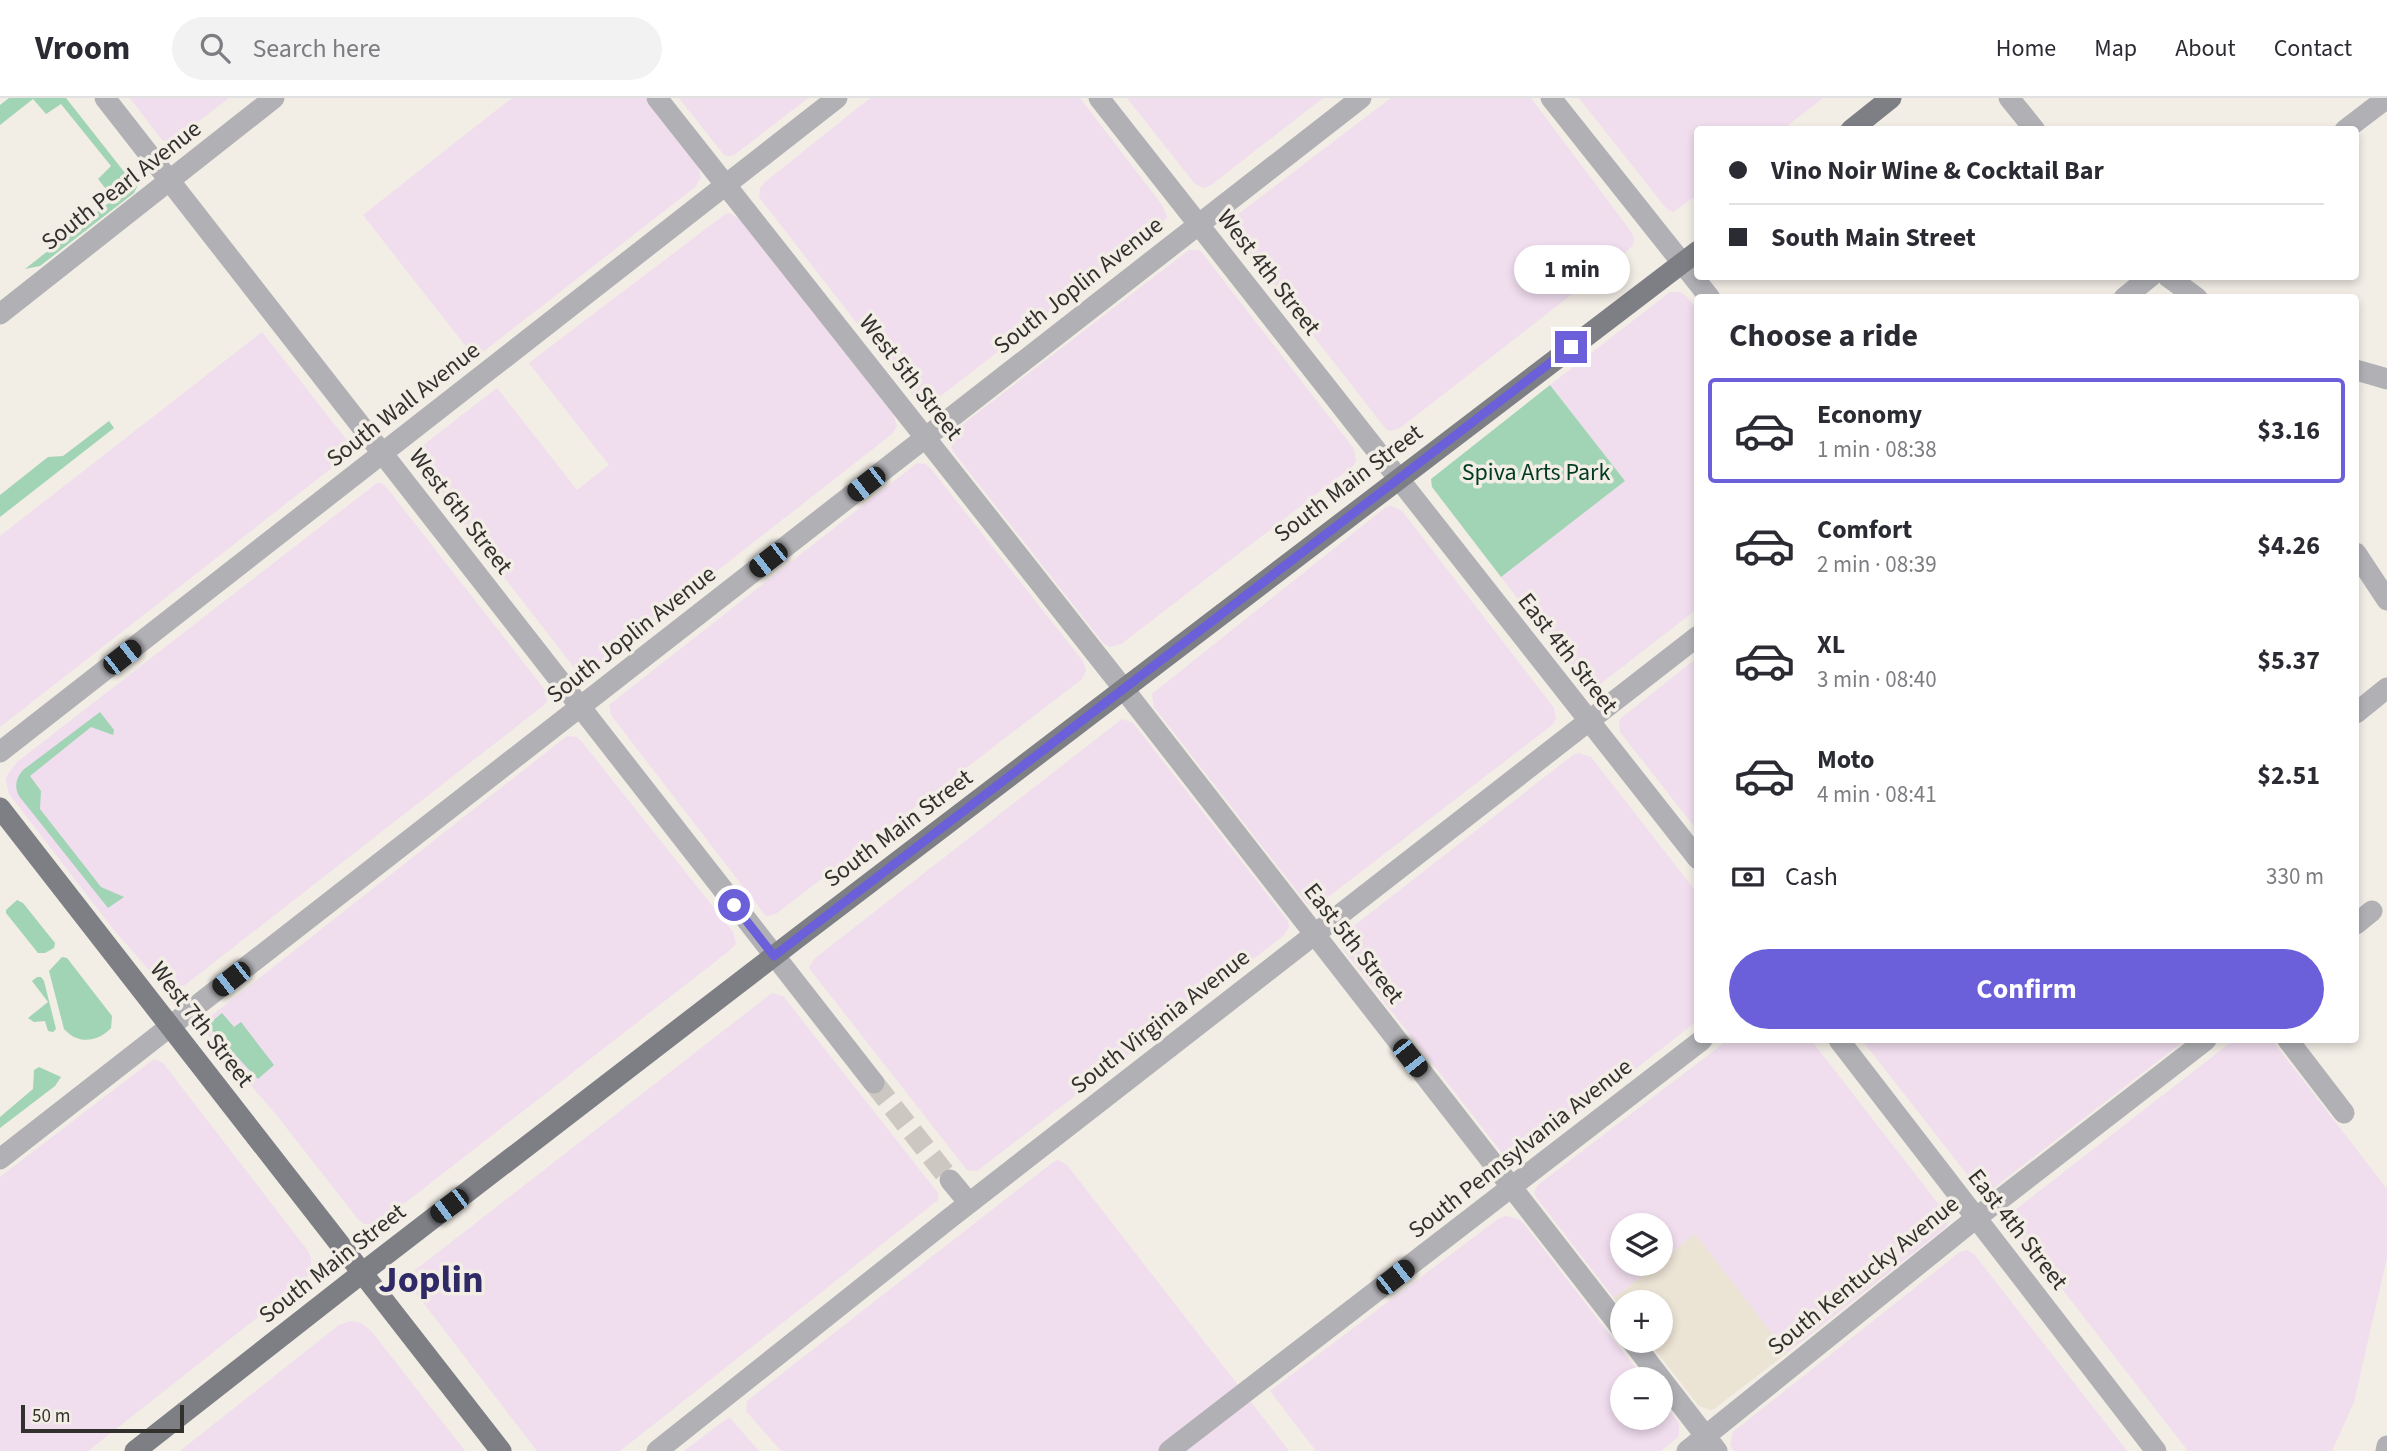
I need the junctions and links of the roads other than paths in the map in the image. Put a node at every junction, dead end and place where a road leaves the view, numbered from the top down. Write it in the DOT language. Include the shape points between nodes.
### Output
graph roads {
  1 [pos="105,98"];
  2 [pos="274,98"];
  3 [pos="657,98"];
  4 [pos="838,98"];
  5 [pos="1099,98"];
  6 [pos="1361,98"];
  7 [pos="1551,98"];
  8 [pos="1891,98"];
  9 [pos="2009,98"];
  10 [pos="2386,98"];
  11 [pos="1856,126"];
  12 [pos="2032,126"];
  13 [pos="2350,126"];
  14 [pos="170,180"];
  15 [pos="726,185"];
  16 [pos="1198,225"];
  17 [pos="1690,257"];
  18 [pos="2146,280"];
  19 [pos="2172,280"];
  20 [pos="2129,294"];
  21 [pos="2192,294"];
  22 [pos="0,314"];
  23 [pos="2359,371"];
  24 [pos="2387,379"];
  25 [pos="925,438"];
  26 [pos="383,453"];
  27 [pos="1396,479"];
  28 [pos="2359,558"];
  29 [pos="2387,600"];
  30 [pos="1694,639"];
  31 [pos="1123,688"];
  32 [pos="2387,688"];
  33 [pos="580,707"];
  34 [pos="2359,711"];
  35 [pos="1588,721"];
  36 [pos="0,752"];
  37 [pos="0,808"];
  38 [pos="1694,854"];
  39 [pos="1314,934"];
  40 [pos="774,956"];
  41 [pos="170,1026"];
  42 [pos="1698,1043"];
  43 [pos="1841,1043"];
  44 [pos="2202,1043"];
  45 [pos="2290,1043"];
  46 [pos="874,1083"];
  47 [pos="2344,1113"];
  48 [pos="0,1159"];
  49 [pos="950,1180"];
  50 [pos="1511,1187"];
  51 [pos="969,1203"];
  52 [pos="1976,1218"];
  53 [pos="362,1273"];
  54 [pos="1610,1314"];
  55 [pos="1641,1353"];
  56 [pos="1711,1443"];
  57 [pos="135,1451"];
  58 [pos="501,1451"];
  59 [pos="657,1451"];
  60 [pos="1169,1451"];
  61 [pos="1687,1451"];
  62 [pos="2156,1451"];
  1 -- 14 [label="street, West 6th Street"];
  2 -- 14 [label="street, South Pearl Avenue"];
  3 -- 15 [label="street, West 5th Street"];
  4 -- 15 [label="street, South Wall Avenue"];
  5 -- 16 [label="street, West 4th Street"];
  6 -- 16 [label="street, South Joplin Avenue"];
  7 -- 17 [label="street"];
  8 -- 11 [label="main road"];
  9 -- 12 [label="street"];
  10 -- 13 [label="street"];
  14 -- 22 [label="street, South Pearl Avenue"];
  14 -- 26 [label="street, West 6th Street"];
  15 -- 25 [label="street, West 5th Street"];
  15 -- 26 [label="street, South Wall Avenue"];
  16 -- 25 [label="street, South Joplin Avenue"];
  16 -- 27 [label="street, West 4th Street"];
  17 -- 27 [label="main road, South Main Street"];
  18 -- 20 [label="street"];
  19 -- 21 [label="street"];
  23 -- 24 [label="street"];
  25 -- 31 [label="street, West 5th Street"];
  25 -- 33 [label="street, South Joplin Avenue"];
  26 -- 33 [label="street, West 6th Street"];
  26 -- 36 [label="street, South Wall Avenue"];
  27 -- 31 [label="main road, South Main Street"];
  27 -- 35 [label="street, East 4th Street"];
  28 -- 29 [label="street"];
  30 -- 35 [label="street, South Virginia Avenue"];
  31 -- 39 [label="street, East 5th Street"];
  31 -- 40 [label="main road, South Main Street"];
  32 -- 34 [label="street"];
  33 -- 40 [label="street, West 6th Street"];
  33 -- 41 [label="street, South Joplin Avenue"];
  35 -- 38 [label="street, East 4th Street"];
  35 -- 39 [label="street, South Virginia Avenue"];
  37 -- 41 [label="main road, West 7th Street"];
  39 -- 50 [label="street, East 5th Street"];
  39 -- 51 [label="street, South Virginia Avenue"];
  40 -- 46 [label="street, West 6th Street"];
  40 -- 53 [label="main road, South Main Street"];
  41 -- 48 [label="street, South Joplin Avenue"];
  41 -- 53 [label="main road, West 7th Street"];
  42 -- 50 [label="street, South Pennsylvania Avenue"];
  43 -- 52 [label="street, East 4th Street"];
  44 -- 52 [label="street, South Kentucky Avenue"];
  45 -- 47 [label="street"];
  49 -- 51 [label="street"];
  50 -- 54 [label="street, East 5th Street"];
  50 -- 60 [label="street, South Pennsylvania Avenue"];
  51 -- 59 [label="street, South Virginia Avenue"];
  52 -- 56 [label="street, South Kentucky Avenue"];
  52 -- 62 [label="street, East 4th Street"];
  53 -- 57 [label="main road, South Main Street"];
  53 -- 58 [label="main road, West 7th Street"];
  55 -- 56 [label="street"];
  56 -- 61 [label="street, South Kentucky Avenue"];
}
